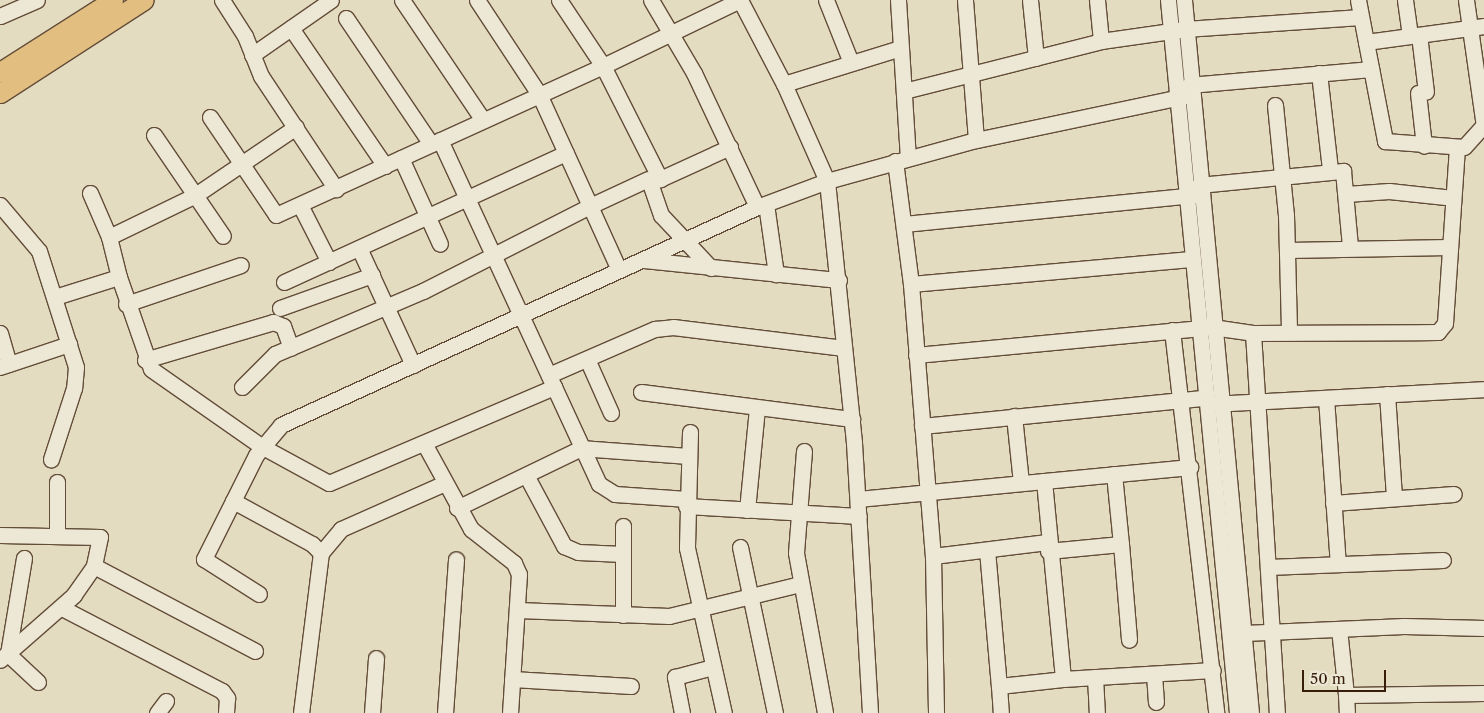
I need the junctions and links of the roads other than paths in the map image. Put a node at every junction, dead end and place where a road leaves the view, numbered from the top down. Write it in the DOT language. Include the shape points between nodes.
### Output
graph roads {
  1 [pos="36,0"];
  2 [pos="113,0"];
  3 [pos="144,0"];
  4 [pos="222,0"];
  5 [pos="331,0"];
  6 [pos="402,0"];
  7 [pos="477,0"];
  8 [pos="559,0"];
  9 [pos="651,0"];
  10 [pos="740,0"];
  11 [pos="826,0"];
  12 [pos="898,0"];
  13 [pos="965,0"];
  14 [pos="1030,0"];
  15 [pos="1097,0"];
  16 [pos="1168,0"];
  17 [pos="1184,0"];
  18 [pos="1358,0"];
  19 [pos="1405,0"];
  20 [pos="1466,0"];
  21 [pos="0,16"];
  22 [pos="1361,17"];
  23 [pos="346,18"];
  24 [pos="1478,27"];
  25 [pos="290,28"];
  26 [pos="1178,30"];
  27 [pos="672,34"];
  28 [pos="1419,35"];
  29 [pos="1101,41"];
  30 [pos="1366,42"];
  31 [pos="900,48"];
  32 [pos="252,55"];
  33 [pos="1036,58"];
  34 [pos="850,60"];
  35 [pos="603,66"];
  36 [pos="1371,69"];
  37 [pos="0,72"];
  38 [pos="1319,73"];
  39 [pos="971,75"];
  40 [pos="784,84"];
  41 [pos="904,91"];
  42 [pos="0,93"];
  43 [pos="1186,93"];
  44 [pos="539,94"];
  45 [pos="1275,105"];
  46 [pos="210,117"];
  47 [pos="483,120"];
  48 [pos="1484,125"];
  49 [pos="296,127"];
  50 [pos="154,135"];
  51 [pos="976,140"];
  52 [pos="435,142"];
  53 [pos="1424,146"];
  54 [pos="730,147"];
  55 [pos="1457,148"];
  56 [pos="566,154"];
  57 [pos="401,158"];
  58 [pos="901,159"];
  59 [pos="242,166"];
  60 [pos="385,166"];
  61 [pos="1330,170"];
  62 [pos="1282,176"];
  63 [pos="827,181"];
  64 [pos="336,189"];
  65 [pos="1195,191"];
  66 [pos="90,193"];
  67 [pos="1346,194"];
  68 [pos="194,196"];
  69 [pos="1453,198"];
  70 [pos="467,199"];
  71 [pos="0,205"];
  72 [pos="300,206"];
  73 [pos="590,206"];
  74 [pos="761,206"];
  75 [pos="428,216"];
  76 [pos="904,224"];
  77 [pos="223,236"];
  78 [pos="110,237"];
  79 [pos="683,241"];
  80 [pos="440,244"];
  81 [pos="1350,247"];
  82 [pos="1449,247"];
  83 [pos="359,248"];
  84 [pos="1288,250"];
  85 [pos="495,256"];
  86 [pos="1191,259"];
  87 [pos="643,260"];
  88 [pos="328,262"];
  89 [pos="241,265"];
  90 [pos="711,268"];
  91 [pos="619,270"];
  92 [pos="776,274"];
  93 [pos="372,275"];
  94 [pos="119,277"];
  95 [pos="839,280"];
  96 [pos="284,282"];
  97 [pos="911,284"];
  98 [pos="55,296"];
  99 [pos="126,304"];
  100 [pos="280,308"];
  101 [pos="387,308"];
  102 [pos="521,315"];
  103 [pos="1205,328"];
  104 [pos="1172,330"];
  105 [pos="1289,332"];
  106 [pos="0,333"];
  107 [pos="1253,333"];
  108 [pos="69,344"];
  109 [pos="291,348"];
  110 [pos="844,348"];
  111 [pos="916,355"];
  112 [pos="587,359"];
  113 [pos="145,360"];
  114 [pos="413,365"];
  115 [pos="5,366"];
  116 [pos="552,381"];
  117 [pos="242,386"];
  118 [pos="1484,389"];
  119 [pos="641,392"];
  120 [pos="1387,394"];
  121 [pos="1326,398"];
  122 [pos="1178,400"];
  123 [pos="1211,402"];
  124 [pos="1256,402"];
  125 [pos="757,408"];
  126 [pos="611,413"];
  127 [pos="1014,416"];
  128 [pos="852,419"];
  129 [pos="922,426"];
  130 [pos="690,432"];
  131 [pos="425,445"];
  132 [pos="261,446"];
  133 [pos="581,448"];
  134 [pos="804,451"];
  135 [pos="1211,455"];
  136 [pos="688,456"];
  137 [pos="51,459"];
  138 [pos="1189,462"];
  139 [pos="526,474"];
  140 [pos="1114,474"];
  141 [pos="1044,481"];
  142 [pos="57,482"];
  143 [pos="445,483"];
  144 [pos="1021,483"];
  145 [pos="928,494"];
  146 [pos="1454,494"];
  147 [pos="1394,497"];
  148 [pos="858,499"];
  149 [pos="234,501"];
  150 [pos="686,502"];
  151 [pos="1333,502"];
  152 [pos="457,508"];
  153 [pos="747,510"];
  154 [pos="798,513"];
  155 [pos="859,516"];
  156 [pos="623,526"];
  157 [pos="0,535"];
  158 [pos="57,535"];
  159 [pos="1121,544"];
  160 [pos="1048,546"];
  161 [pos="740,547"];
  162 [pos="987,550"];
  163 [pos="321,553"];
  164 [pos="623,554"];
  165 [pos="933,556"];
  166 [pos="24,558"];
  167 [pos="456,559"];
  168 [pos="1443,560"];
  169 [pos="1338,564"];
  170 [pos="94,566"];
  171 [pos="1230,566"];
  172 [pos="1268,567"];
  173 [pos="800,584"];
  174 [pos="259,594"];
  175 [pos="750,594"];
  176 [pos="699,607"];
  177 [pos="62,608"];
  178 [pos="518,610"];
  179 [pos="623,615"];
  180 [pos="1484,628"];
  181 [pos="1339,629"];
  182 [pos="1272,632"];
  183 [pos="1244,633"];
  184 [pos="1129,640"];
  185 [pos="255,651"];
  186 [pos="4,657"];
  187 [pos="376,658"];
  188 [pos="713,667"];
  189 [pos="1214,670"];
  190 [pos="1154,674"];
  191 [pos="1095,677"];
  192 [pos="512,679"];
  193 [pos="1063,679"];
  194 [pos="38,682"];
  195 [pos="631,686"];
  196 [pos="1000,686"];
  197 [pos="1484,693"];
  198 [pos="1346,695"];
  199 [pos="1156,702"];
  200 [pos="226,713"];
  201 [pos="301,713"];
  202 [pos="372,713"];
  203 [pos="445,713"];
  204 [pos="510,713"];
  205 [pos="682,713"];
  206 [pos="724,713"];
  207 [pos="775,713"];
  208 [pos="824,713"];
  209 [pos="870,713"];
  210 [pos="936,713"];
  211 [pos="1001,713"];
  212 [pos="1097,713"];
  213 [pos="1216,713"];
  214 [pos="1237,713"];
  215 [pos="1251,713"];
  216 [pos="1277,713"];
  217 [pos="1347,713"];
  1 -- 21 [label="street"];
  2 -- 37 [label="main road"];
  3 -- 42 [label="main road"];
  4 -- 32 [label="street"];
  5 -- 25 [label="street"];
  6 -- 47 [label="street"];
  7 -- 44 [label="street"];
  8 -- 35 [label="street"];
  9 -- 27 [label="street"];
  10 -- 27 [label="street"];
  10 -- 40 [label="street"];
  11 -- 34 [label="street"];
  12 -- 31 [label="street"];
  13 -- 39 [label="street"];
  14 -- 33 [label="street"];
  15 -- 29 [label="street"];
  16 -- 26 [label="street"];
  17 -- 26 [label="street"];
  18 -- 22 [label="street"];
  19 -- 28 [label="street" via="1410,35"];
  20 -- 24 [label="street"];
  22 -- 26 [label="street"];
  22 -- 30 [label="street"];
  23 -- 52 [label="street"];
  24 -- 28 [label="street"];
  24 -- 48 [label="street"];
  25 -- 32 [label="street"];
  25 -- 60 [label="street"];
  26 -- 29 [label="street"];
  26 -- 43 [label="street"];
  27 -- 35 [label="street"];
  27 -- 54 [label="street"];
  28 -- 30 [label="street"];
  28 -- 53 [label="street"];
  29 -- 33 [label="street"];
  30 -- 36 [label="street"];
  31 -- 34 [label="street"];
  31 -- 41 [label="street"];
  32 -- 49 [label="street"];
  33 -- 39 [label="street"];
  34 -- 40 [label="street"];
  35 -- 44 [label="street"];
  35 -- 54 [label="street" via="660,179"];
  36 -- 38 [label="street"];
  36 -- 53 [label="street" via="1385,142"];
  38 -- 43 [label="street"];
  38 -- 61 [label="street"];
  39 -- 41 [label="street"];
  39 -- 51 [label="street"];
  40 -- 63 [label="street"];
  41 -- 58 [label="street"];
  43 -- 51 [label="street"];
  43 -- 65 [label="street"];
  44 -- 47 [label="street"];
  44 -- 56 [label="street"];
  45 -- 62 [label="street"];
  46 -- 59 [label="street"];
  47 -- 52 [label="street"];
  48 -- 55 [label="street" via="1468,145"];
  49 -- 59 [label="street"];
  49 -- 64 [label="street"];
  50 -- 68 [label="street"];
  51 -- 58 [label="street"];
  52 -- 57 [label="street"];
  52 -- 70 [label="street"];
  53 -- 55 [label="street"];
  54 -- 74 [label="street"];
  55 -- 69 [label="street"];
  56 -- 70 [label="street"];
  56 -- 73 [label="street"];
  57 -- 60 [label="street"];
  57 -- 75 [label="street"];
  58 -- 63 [label="street"];
  58 -- 76 [label="street"];
  59 -- 68 [label="street"];
  59 -- 72 [label="street" via="270,212 276,215"];
  60 -- 64 [label="street"];
  61 -- 62 [label="street"];
  61 -- 67 [label="street" via="1343,171"];
  62 -- 65 [label="street"];
  62 -- 84 [label="street"];
  63 -- 74 [label="street"];
  63 -- 95 [label="street"];
  64 -- 72 [label="street"];
  65 -- 76 [label="street"];
  65 -- 86 [label="street"];
  65 -- 103 [label="street"];
  66 -- 78 [label="street"];
  67 -- 69 [label="street" via="1389,191"];
  67 -- 81 [label="street"];
  68 -- 77 [label="street"];
  68 -- 78 [label="street"];
  69 -- 82 [label="street"];
  70 -- 75 [label="street"];
  70 -- 85 [label="street"];
  71 -- 98 [label="street" via="33,240"];
  72 -- 88 [label="street"];
  73 -- 79 [label="street" via="649,183 660,215"];
  73 -- 85 [label="street"];
  73 -- 91 [label="street"];
  74 -- 79 [label="street"];
  74 -- 92 [label="street"];
  75 -- 80 [label="street"];
  75 -- 83 [label="street"];
  76 -- 97 [label="street"];
  78 -- 94 [label="street"];
  79 -- 87 [label="street"];
  79 -- 90 [label="street"];
  81 -- 82 [label="street"];
  81 -- 84 [label="street"];
  82 -- 105 [label="street" via="1444,329"];
  83 -- 88 [label="street"];
  83 -- 93 [label="street"];
  84 -- 105 [label="street"];
  85 -- 101 [label="street"];
  85 -- 102 [label="street"];
  86 -- 97 [label="street"];
  86 -- 103 [label="street"];
  87 -- 90 [label="street"];
  87 -- 91 [label="street"];
  88 -- 96 [label="street"];
  89 -- 99 [label="street"];
  90 -- 92 [label="street"];
  91 -- 102 [label="street"];
  92 -- 95 [label="street"];
  93 -- 100 [label="street"];
  93 -- 101 [label="street"];
  94 -- 98 [label="street"];
  94 -- 99 [label="street"];
  95 -- 110 [label="street"];
  97 -- 111 [label="street"];
  98 -- 108 [label="street"];
  99 -- 113 [label="street"];
  101 -- 109 [label="street"];
  101 -- 114 [label="street"];
  102 -- 114 [label="street"];
  102 -- 116 [label="street"];
  103 -- 104 [label="street"];
  103 -- 107 [label="street"];
  103 -- 123 [label="street"];
  104 -- 111 [label="street"];
  104 -- 122 [label="street"];
  105 -- 107 [label="street"];
  106 -- 115 [label="street"];
  107 -- 124 [label="street"];
  108 -- 115 [label="street"];
  108 -- 137 [label="street" via="77,379"];
  109 -- 113 [label="street" via="283,326 273,322"];
  109 -- 117 [label="street" via="267,359"];
  110 -- 112 [label="street" via="673,327 655,329"];
  110 -- 128 [label="street"];
  111 -- 129 [label="street"];
  112 -- 116 [label="street"];
  112 -- 126 [label="street"];
  113 -- 132 [label="street" via="150,370"];
  114 -- 132 [label="street" via="293,418"];
  116 -- 131 [label="street"];
  116 -- 133 [label="street"];
  118 -- 120 [label="street"];
  119 -- 125 [label="street"];
  120 -- 121 [label="street"];
  120 -- 147 [label="street"];
  121 -- 124 [label="street"];
  121 -- 151 [label="street"];
  122 -- 123 [label="street"];
  122 -- 127 [label="street"];
  122 -- 138 [label="street"];
  123 -- 124 [label="street"];
  123 -- 135 [label="street"];
  123 -- 171 [label="street"];
  124 -- 172 [label="street"];
  125 -- 128 [label="street"];
  125 -- 153 [label="street"];
  127 -- 129 [label="street"];
  127 -- 144 [label="street"];
  128 -- 148 [label="street"];
  129 -- 145 [label="street"];
  130 -- 136 [label="street"];
  131 -- 132 [label="street" via="329,483"];
  131 -- 143 [label="street"];
  132 -- 149 [label="street"];
  133 -- 136 [label="street"];
  133 -- 139 [label="street"];
  133 -- 150 [label="street" via="606,491"];
  134 -- 154 [label="street"];
  135 -- 138 [label="street"];
  135 -- 171 [label="street"];
  136 -- 150 [label="street"];
  138 -- 140 [label="street"];
  138 -- 189 [label="street"];
  139 -- 152 [label="street"];
  139 -- 164 [label="street" via="564,546 578,552"];
  140 -- 141 [label="street"];
  140 -- 159 [label="street"];
  141 -- 144 [label="street"];
  141 -- 160 [label="street"];
  142 -- 158 [label="street"];
  143 -- 152 [label="street"];
  143 -- 163 [label="street" via="341,529"];
  144 -- 145 [label="street"];
  145 -- 148 [label="street"];
  145 -- 165 [label="street"];
  146 -- 147 [label="street"];
  147 -- 151 [label="street"];
  148 -- 155 [label="street"];
  149 -- 163 [label="street" via="312,544"];
  149 -- 174 [label="street" via="204,559"];
  150 -- 153 [label="street"];
  150 -- 176 [label="street" via="687,548"];
  151 -- 169 [label="street"];
  152 -- 178 [label="street" via="482,540 514,563 519,574"];
  153 -- 154 [label="street"];
  154 -- 155 [label="street"];
  154 -- 173 [label="street" via="796,553"];
  155 -- 209 [label="street"];
  156 -- 164 [label="street"];
  157 -- 158 [label="street"];
  158 -- 170 [label="street" via="100,537"];
  159 -- 160 [label="street"];
  159 -- 184 [label="street"];
  160 -- 162 [label="street"];
  160 -- 193 [label="street"];
  161 -- 175 [label="street"];
  162 -- 165 [label="street"];
  162 -- 196 [label="street"];
  163 -- 201 [label="street"];
  164 -- 179 [label="street"];
  165 -- 210 [label="street"];
  166 -- 186 [label="street"];
  167 -- 203 [label="street"];
  168 -- 169 [label="street"];
  169 -- 172 [label="street"];
  170 -- 177 [label="street"];
  170 -- 185 [label="street"];
  171 -- 183 [label="street"];
  171 -- 214 [label="street"];
  172 -- 182 [label="street"];
  173 -- 175 [label="street"];
  173 -- 208 [label="street"];
  175 -- 176 [label="street"];
  175 -- 207 [label="street"];
  176 -- 179 [label="street" via="669,616"];
  176 -- 188 [label="street"];
  177 -- 186 [label="street"];
  177 -- 200 [label="street" via="222,691 227,698"];
  178 -- 179 [label="street"];
  178 -- 192 [label="street"];
  180 -- 181 [label="street"];
  181 -- 182 [label="street"];
  181 -- 198 [label="street"];
  182 -- 183 [label="street"];
  182 -- 216 [label="street"];
  183 -- 215 [label="street"];
  186 -- 194 [label="street"];
  187 -- 202 [label="street"];
  188 -- 205 [label="street" via="675,676"];
  188 -- 206 [label="street"];
  189 -- 190 [label="street"];
  189 -- 213 [label="street"];
  190 -- 191 [label="street"];
  190 -- 199 [label="street"];
  191 -- 193 [label="street"];
  191 -- 212 [label="street"];
  192 -- 195 [label="street"];
  192 -- 204 [label="street"];
  193 -- 196 [label="street"];
  196 -- 211 [label="street"];
  197 -- 198 [label="street"];
  198 -- 217 [label="street"];
}
